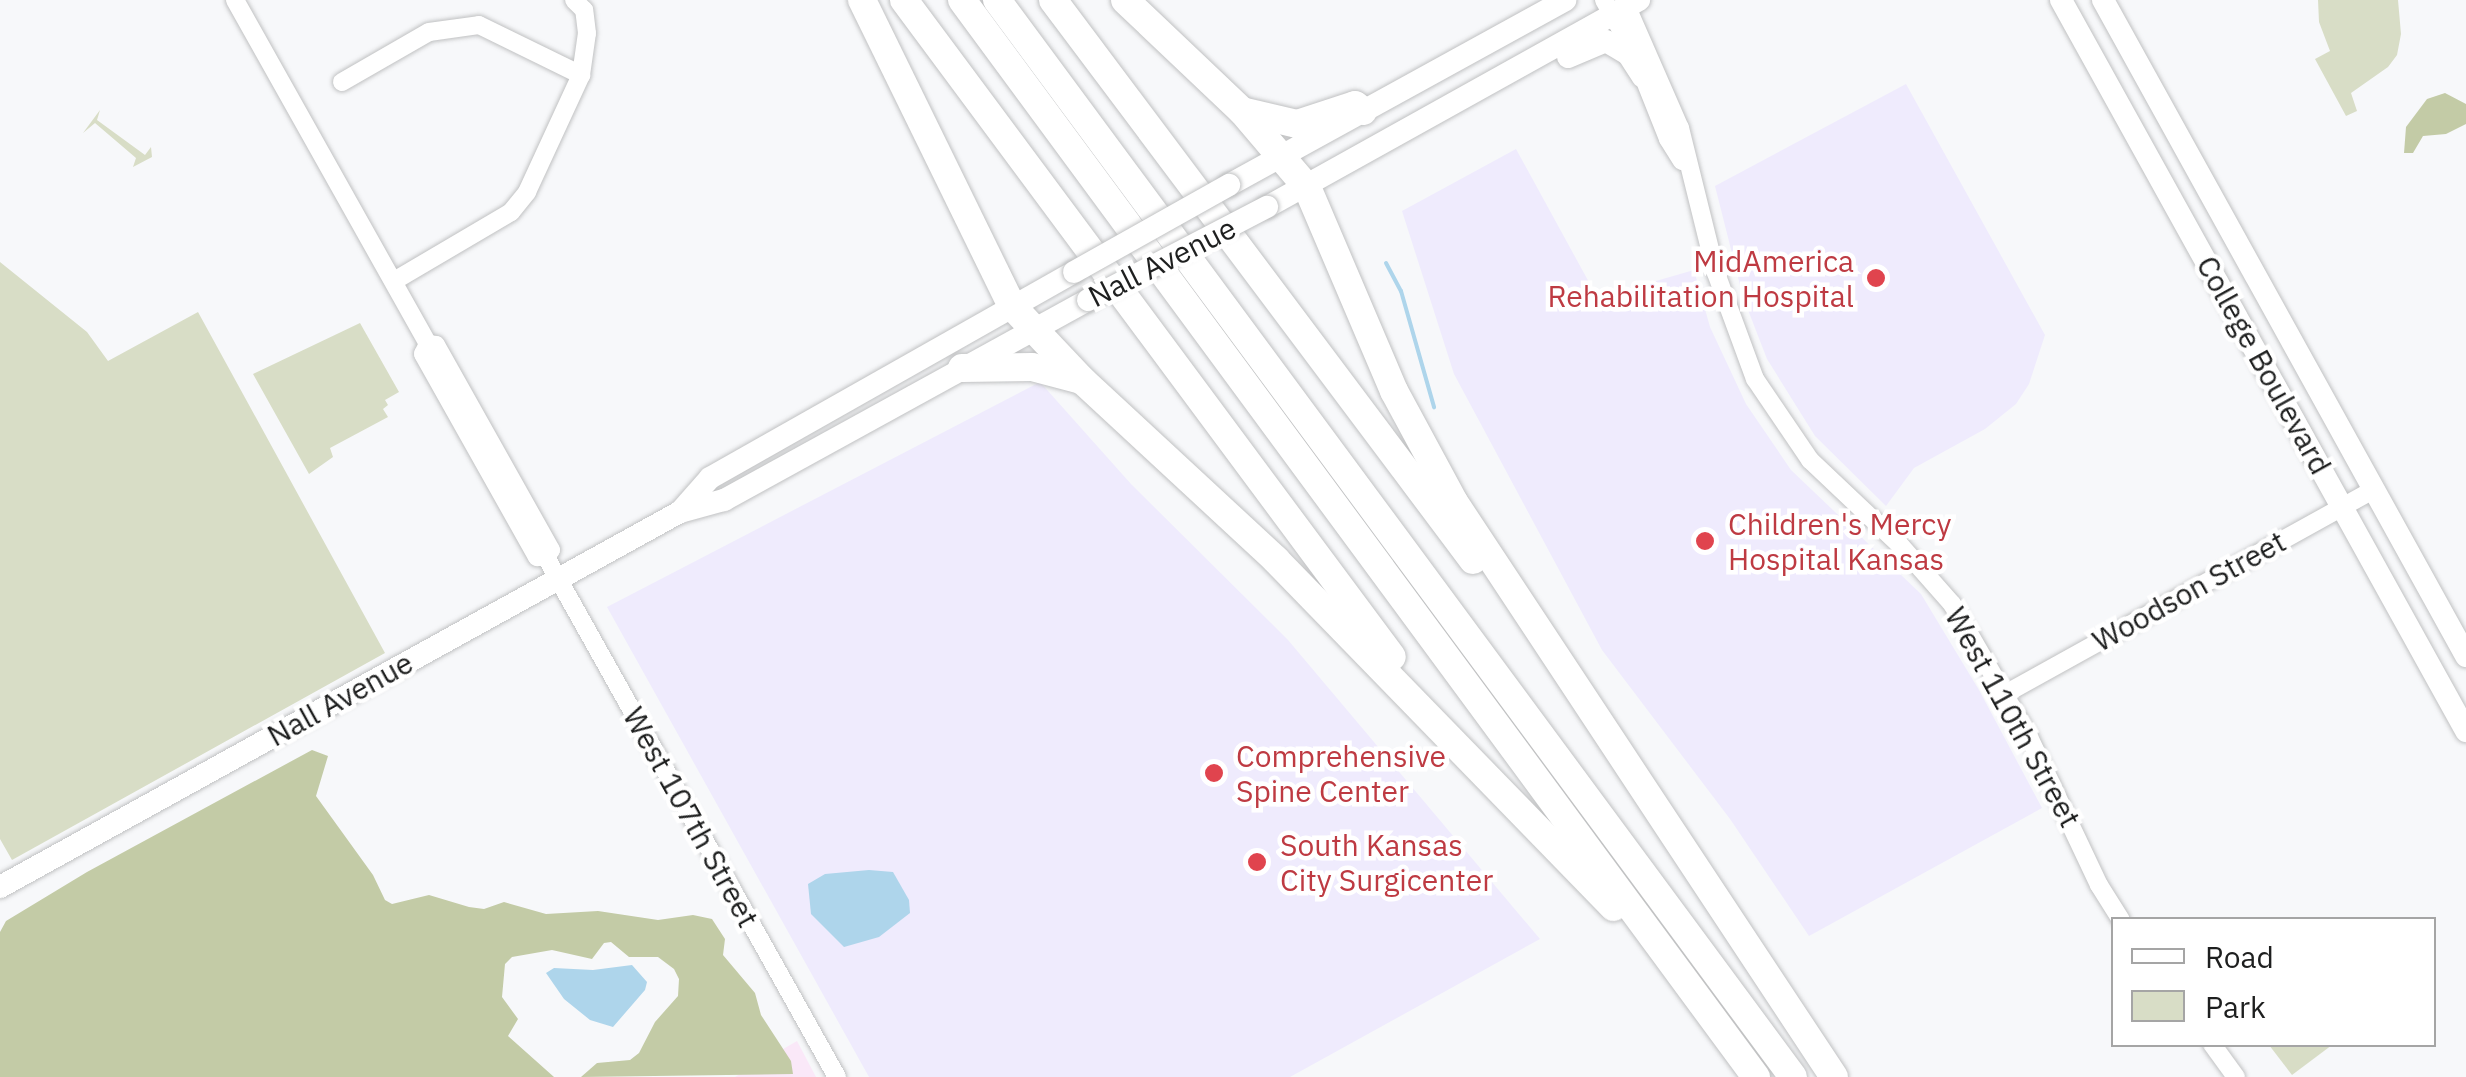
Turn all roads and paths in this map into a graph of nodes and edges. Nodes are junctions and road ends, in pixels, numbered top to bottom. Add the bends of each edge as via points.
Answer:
1 (235, 0) edge
2 (574, 0) edge
3 (862, 0) edge
4 (904, 0) edge
5 (962, 0) edge
6 (998, 0) edge
7 (1053, 0) edge
8 (1125, 0) edge
9 (1566, 0) edge
10 (2062, 0) edge
11 (2103, 0) edge
12 (1621, 4) edge
13 (580, 76) junction
14 (1643, 77) junction
15 (342, 82) dead end
16 (1242, 111) junction
17 (1363, 111) junction
18 (1415, 126) junction
19 (1280, 158) junction
20 (1687, 170) junction
21 (1308, 187) junction
22 (394, 281) junction
23 (1012, 306) junction
24 (1033, 328) junction
25 (962, 368) junction
26 (1083, 381) junction
27 (2373, 490) junction
28 (2341, 506) junction
29 (680, 512) junction
30 (558, 579) junction
31 (2466, 656) edge
32 (1570, 682) junction
33 (2005, 694) junction
34 (2466, 730) edge
35 (1476, 764) junction
36 (0, 887) edge
37 (2118, 917) edge
38 (1693, 992) junction
39 (2214, 1047) edge
40 (837, 1077) edge
41 (1756, 1077) edge
42 (1793, 1077) edge
43 (1834, 1077) edge
44 (2236, 1077) edge

1 - 22 street, West 107th Street
2 - 13 street via 584,10
3 - 23 highway
4 - 35 highway
5 - 38 highway
6 - 42 highway
7 - 32 highway via 1437,515
8 - 16 highway
9 - 17 main road, Nall Avenue
10 - 28 main road, College Boulevard
11 - 27 main road, College Boulevard
12 - 14 street, West 110th Street
12 - 18 main road, Nall Avenue
12 - 20 street, West 110th Street via 1674,113
13 - 15 street via 479,25 429,32
13 - 22 street via 511,212
14 - 18 main road via 1622,48 1599,41 1481,105
14 - 20 street, West 110th Street
16 - 17 highway via 1297,124 1355,104
16 - 19 highway
17 - 19 main road, Nall Avenue
18 - 21 main road, Nall Avenue
19 - 21 highway
19 - 23 main road, Nall Avenue, bridge
20 - 33 street, West 110th Street via 1728,315 1769,404 1822,474 1928,574
21 - 24 main road, Nall Avenue, bridge
21 - 32 highway via 1430,461
22 - 30 street, West 107th Street via 428,344 422,354 538,557 546,557
23 - 24 highway
23 - 29 main road, Nall Avenue via 710,478
24 - 25 main road, Nall Avenue
24 - 26 highway
25 - 26 highway via 1032,367
25 - 29 main road, Nall Avenue via 724,500
26 - 35 highway via 1276,560
27 - 28 street, Woodson Street
27 - 31 main road, College Boulevard
28 - 33 street, Woodson Street
28 - 34 main road, College Boulevard
29 - 30 main road, Nall Avenue
30 - 36 main road, Nall Avenue
30 - 40 street, West 107th Street
32 - 43 highway
33 - 37 street, West 110th Street
35 - 38 highway
38 - 41 highway
39 - 44 street

